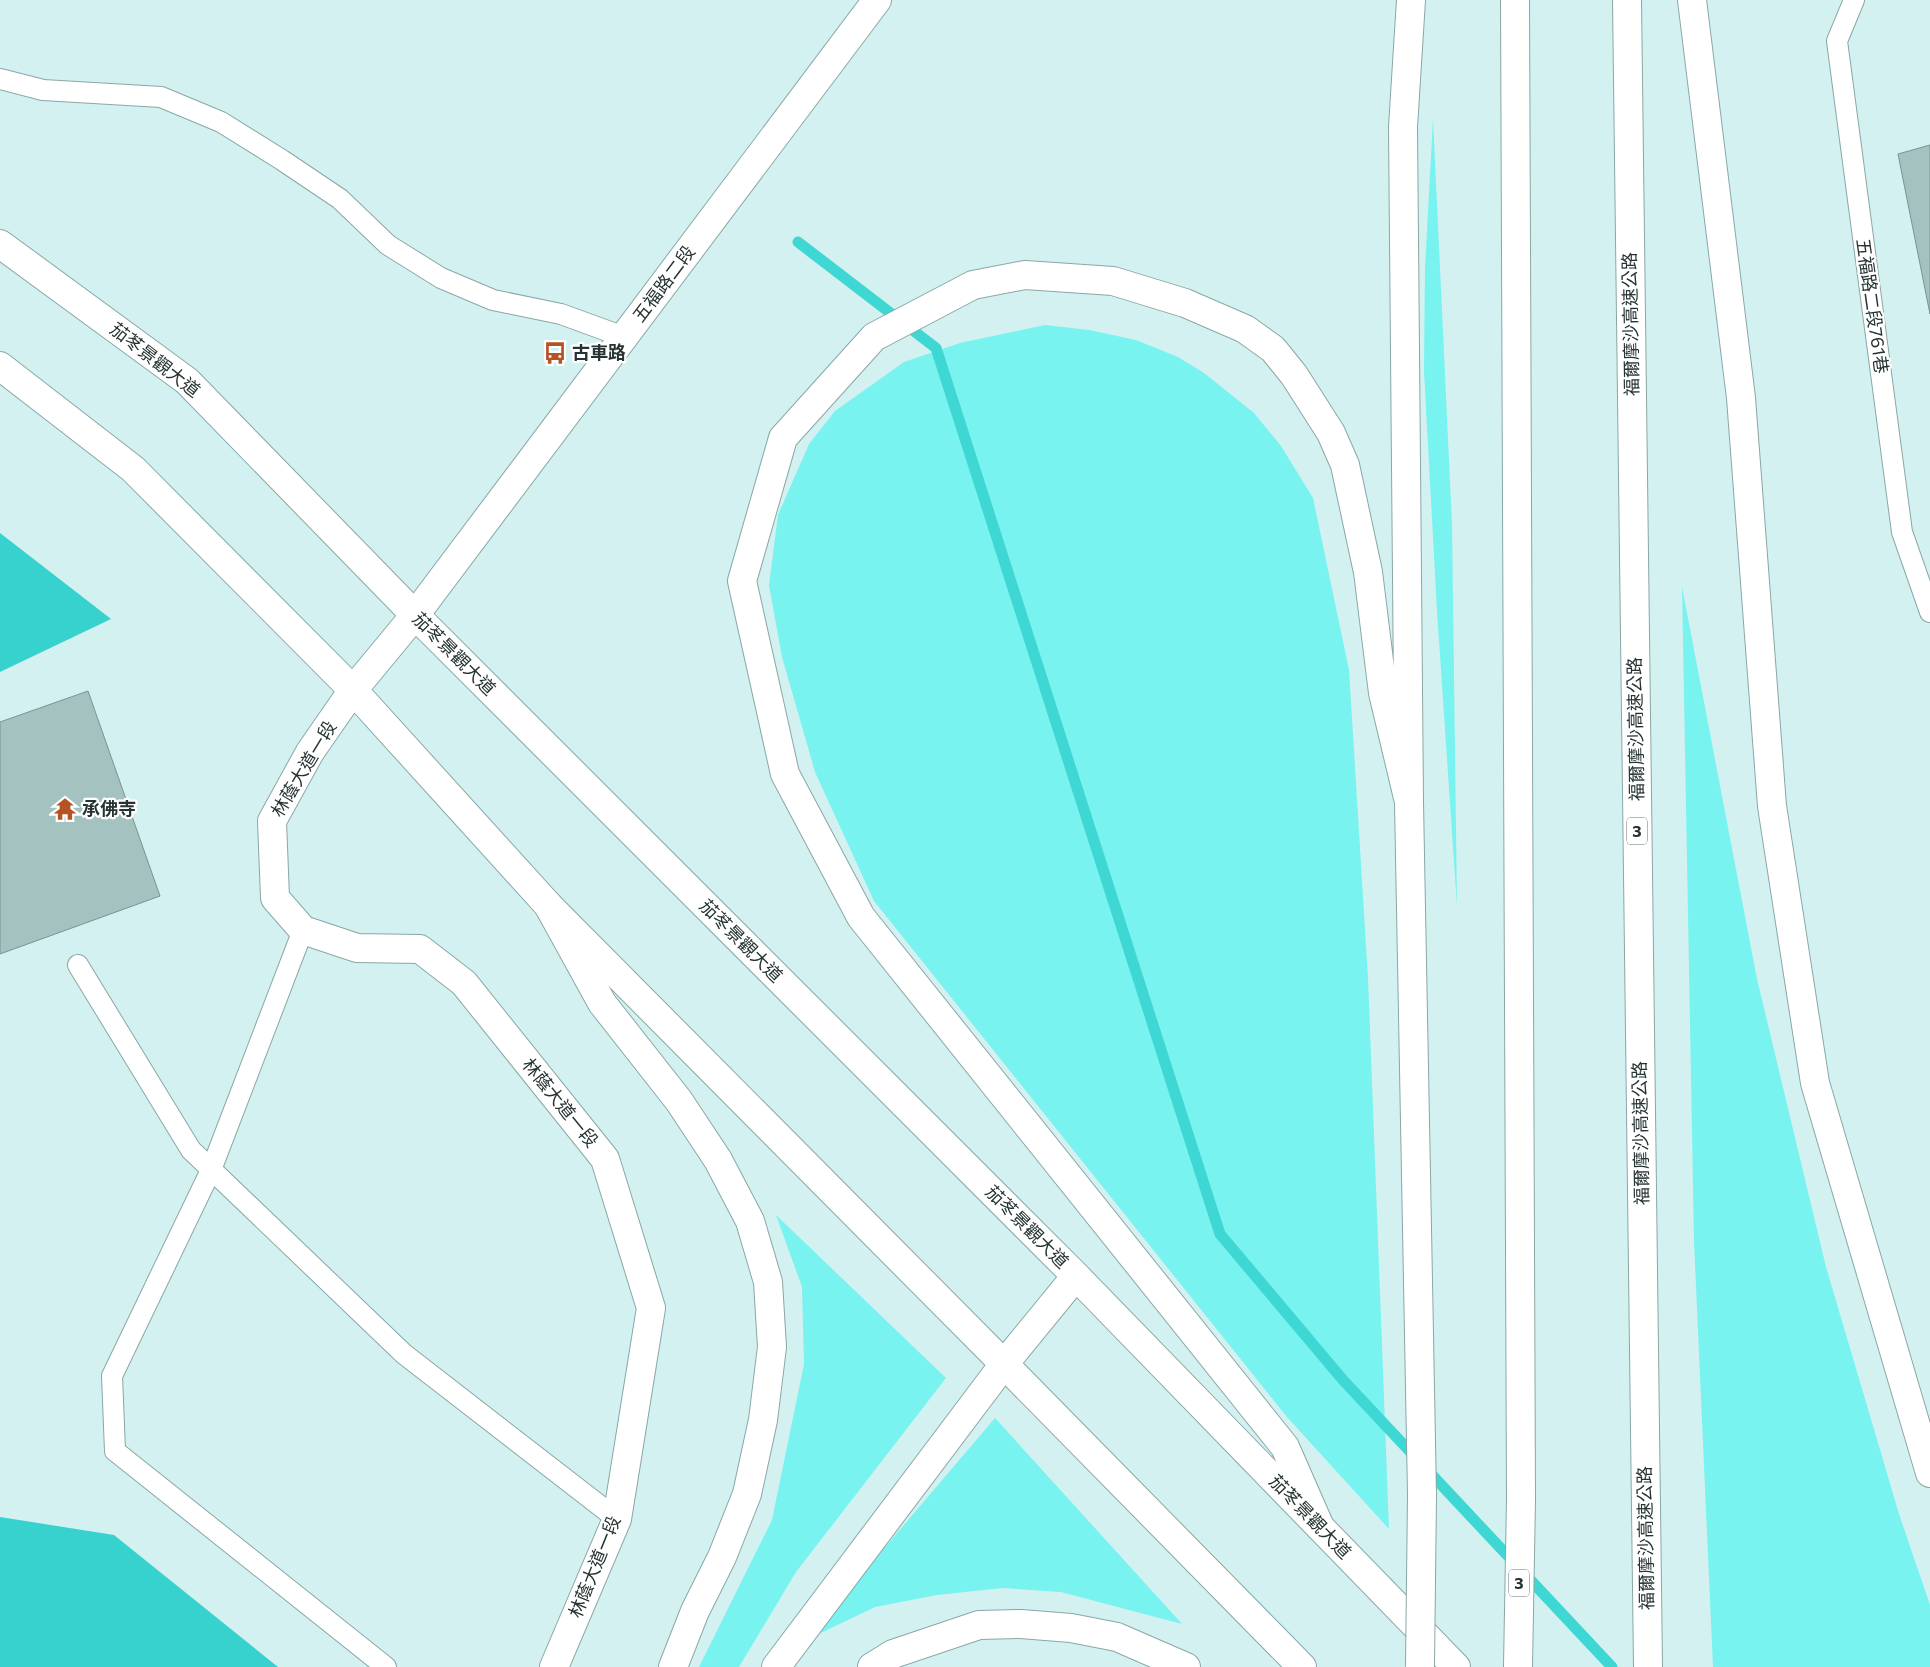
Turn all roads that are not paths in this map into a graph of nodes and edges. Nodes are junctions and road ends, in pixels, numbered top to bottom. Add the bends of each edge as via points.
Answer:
1 (877, 0) edge
2 (1411, 0) edge
3 (1515, 0) edge
4 (1626, 0) edge
5 (1692, 0) edge
6 (1854, 0) edge
7 (0, 79) edge
8 (0, 244) edge
9 (624, 337) junction
10 (0, 366) edge
11 (1930, 612) edge
12 (415, 615) junction
13 (353, 690) junction
14 (1409, 802) junction
15 (548, 905) junction
16 (303, 930) junction
17 (78, 965) dead end
18 (211, 1170) junction
19 (1076, 1276) junction
20 (1004, 1364) junction
21 (1930, 1472) edge
22 (617, 1519) junction
23 (1320, 1527) junction
24 (1648, 1664) edge
25 (386, 1667) edge
26 (554, 1667) edge
27 (673, 1667) edge
28 (776, 1667) edge
29 (872, 1667) edge
30 (1186, 1667) edge
31 (1302, 1667) edge
32 (1420, 1667) edge
33 (1456, 1667) edge
34 (1518, 1667) edge

1 - 9 main road, 五福路二段
2 - 14 main road via 1403,127
3 - 34 main road, 3 via 1521,1499
4 - 24 main road, 福爾摩沙高速公路 / 3
5 - 21 main road via 1742,398 1772,806 1815,1083
6 - 11 lane, 五福路二段761巷 via 1837,41 1902,532
7 - 9 lane via 43,90 161,97 221,122 282,160 340,199 388,245 441,278 494,300 561,314
8 - 12 main road, 茄苳景觀大道 via 187,381
9 - 12 main road, 五福路二段
10 - 13 main road via 133,469
12 - 13 main road, 五福路二段
12 - 19 main road, 茄苳景觀大道
13 - 15 main road
13 - 16 main road, 林蔭大道一段 via 310,752 272,821 275,898
14 - 23 main road via 1382,692 1368,572 1345,465 1313,401 1272,349 1245,329 1153,292 1113,281 1025,275 973,285 874,337 783,438 742,580 785,774 861,917 1285,1447
14 - 32 main road, bridge via 1420,1428
15 - 20 main road
15 - 27 main road via 602,1003 679,1101 718,1160 750,1221 768,1282 772,1347 763,1420 747,1494
16 - 18 lane
16 - 22 main road, 林蔭大道一段 via 357,948 420,949 464,983 605,1159 651,1308
17 - 18 lane via 191,1150
18 - 22 lane via 404,1354
18 - 25 lane via 112,1376 115,1451
19 - 20 main road
19 - 23 main road, 茄苳景觀大道
20 - 28 main road
20 - 31 main road
22 - 26 main road, 林蔭大道一段
23 - 33 main road, 茄苳景觀大道
29 - 30 main road via 894,1654 979,1624 1071,1628 1117,1637

